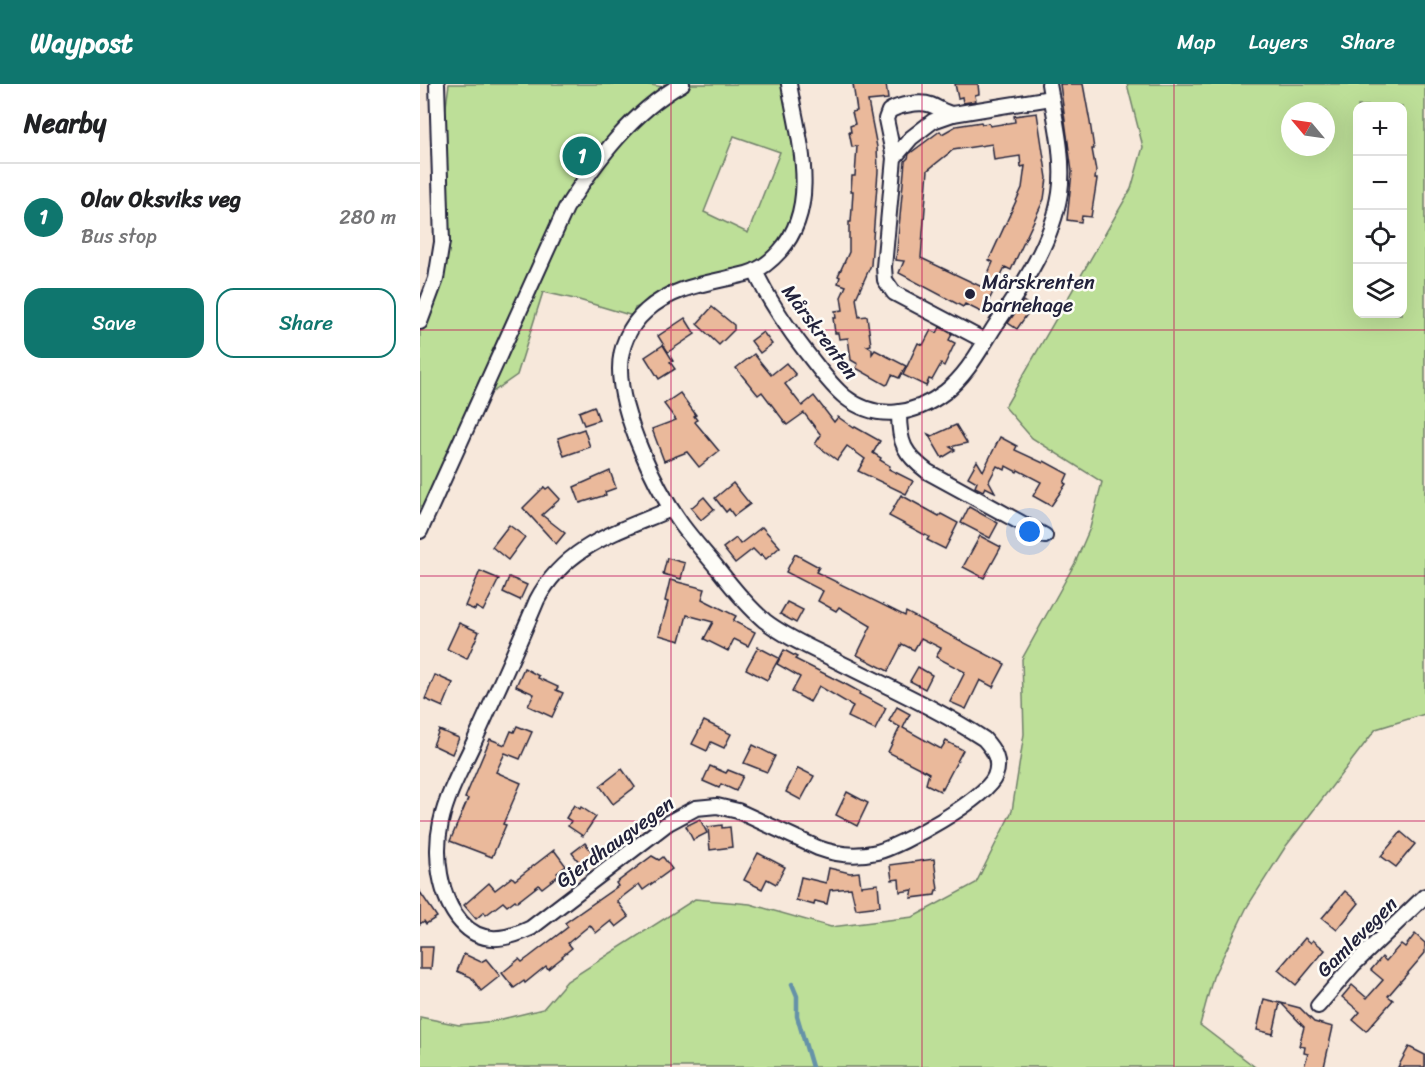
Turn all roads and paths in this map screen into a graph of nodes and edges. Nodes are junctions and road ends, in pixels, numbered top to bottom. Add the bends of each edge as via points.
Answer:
1 (437, 84) edge
2 (789, 84) edge
3 (675, 86) edge
4 (1050, 91) edge
5 (953, 114) junction
6 (894, 158) junction
7 (755, 271) junction
8 (420, 322) edge
9 (985, 341) junction
10 (899, 413) junction
11 (671, 509) junction
12 (420, 531) edge
13 (1045, 536) dead end
14 (1425, 896) edge
15 (1318, 1006) dead end

1 - 8 street via 442,242 436,279
2 - 7 street, Gjerdhaugvegen via 800,151 801,212 784,246
3 - 12 street via 613,143 566,208
4 - 5 street, Mårskrenten
4 - 9 street, Mårskrenten via 1061,177 1055,214 1023,284
5 - 6 street, Mårskrenten via 933,121
5 - 6 street, Mårskrenten via 926,104 889,111 886,119
6 - 9 street, Mårskrenten via 885,280 894,293
7 - 10 street, Mårskrenten via 781,320 844,396 870,410
7 - 11 street, Gjerdhaugvegen via 674,293 644,312 626,338 620,368 624,397 643,452
9 - 10 street, Mårskrenten via 947,391 916,409
10 - 13 street via 902,446 912,460
11 - 11 street, Gjerdhaugvegen via 763,619 795,640 984,739 997,758 995,775 979,794 912,837 885,850 860,855 831,853 738,811 717,806 696,808 652,834 531,928 508,938 483,938 467,929 448,903 438,852 441,823 462,766 537,600 553,575 586,547
14 - 15 street, Gamlevegen via 1354,964

